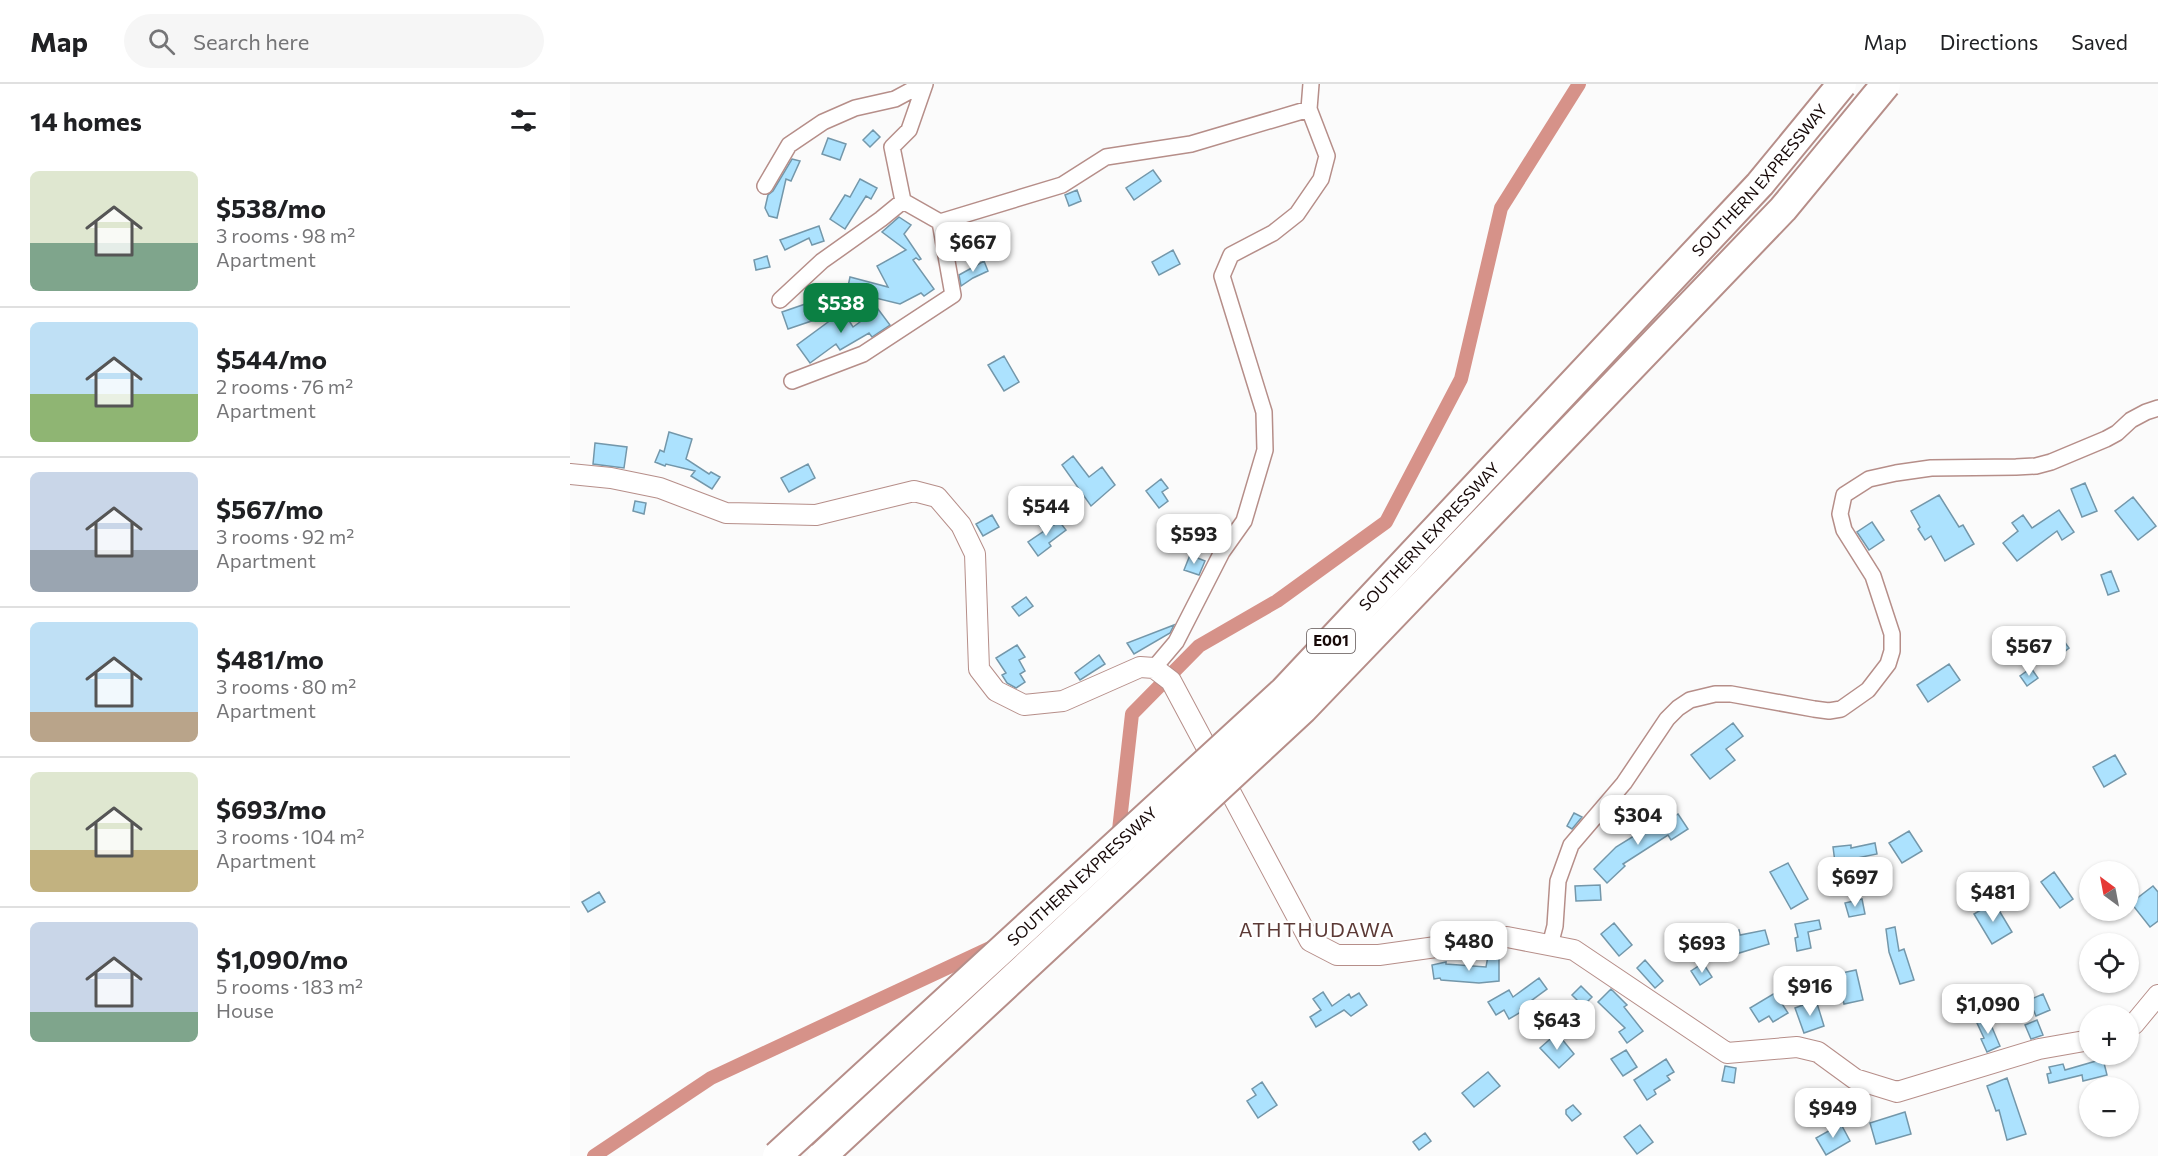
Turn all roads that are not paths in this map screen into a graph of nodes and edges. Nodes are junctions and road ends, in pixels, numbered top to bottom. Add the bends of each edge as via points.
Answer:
1 (924, 84) edge
2 (1311, 84) edge
3 (1842, 84) edge
4 (1886, 84) edge
5 (1309, 109) junction
6 (765, 186) dead end
7 (903, 201) junction
8 (940, 222) junction
9 (780, 300) dead end
10 (792, 381) dead end
11 (2158, 408) edge
12 (570, 474) edge
13 (1161, 673) junction
14 (1550, 945) junction
15 (2158, 995) edge
16 (2139, 1018) edge
17 (2079, 1042) edge
18 (777, 1156) edge
19 (822, 1156) edge

1 - 6 street via 895,99 855,108 823,122 789,145
1 - 7 street via 909,130 892,147
2 - 5 street
3 - 18 highway, SOUTHERN EXPRESSWAY / E001, bridge via 1760,184 1284,691
4 - 19 highway, SOUTHERN EXPRESSWAY / E001, bridge via 1783,209 1303,709
5 - 8 street via 1191,144 1106,157 1062,185
5 - 13 street via 1327,156 1321,179 1297,214 1231,255 1222,276 1264,412 1265,450 1244,521 1222,552
7 - 8 street
7 - 9 street via 822,261
8 - 10 street via 953,295 863,354
11 - 14 street via 2132,420 2106,439 2051,462 1896,473 1869,479 1845,495 1840,514 1844,530 1873,576 1892,634 1888,664 1868,690 1841,709 1814,709 1731,694 1690,700 1678,708 1624,783 1571,845 1558,880
12 - 13 street via 660,488 726,513 816,515 914,491 937,497 961,525 975,554 979,669 996,691 1024,705 1063,701 1140,667
13 - 14 street via 1310,941 1337,955 1379,955 1507,937
14 - 17 street via 1574,950 1727,1053 1797,1047 1818,1052 1855,1079 1897,1092 2039,1048
15 - 16 street

